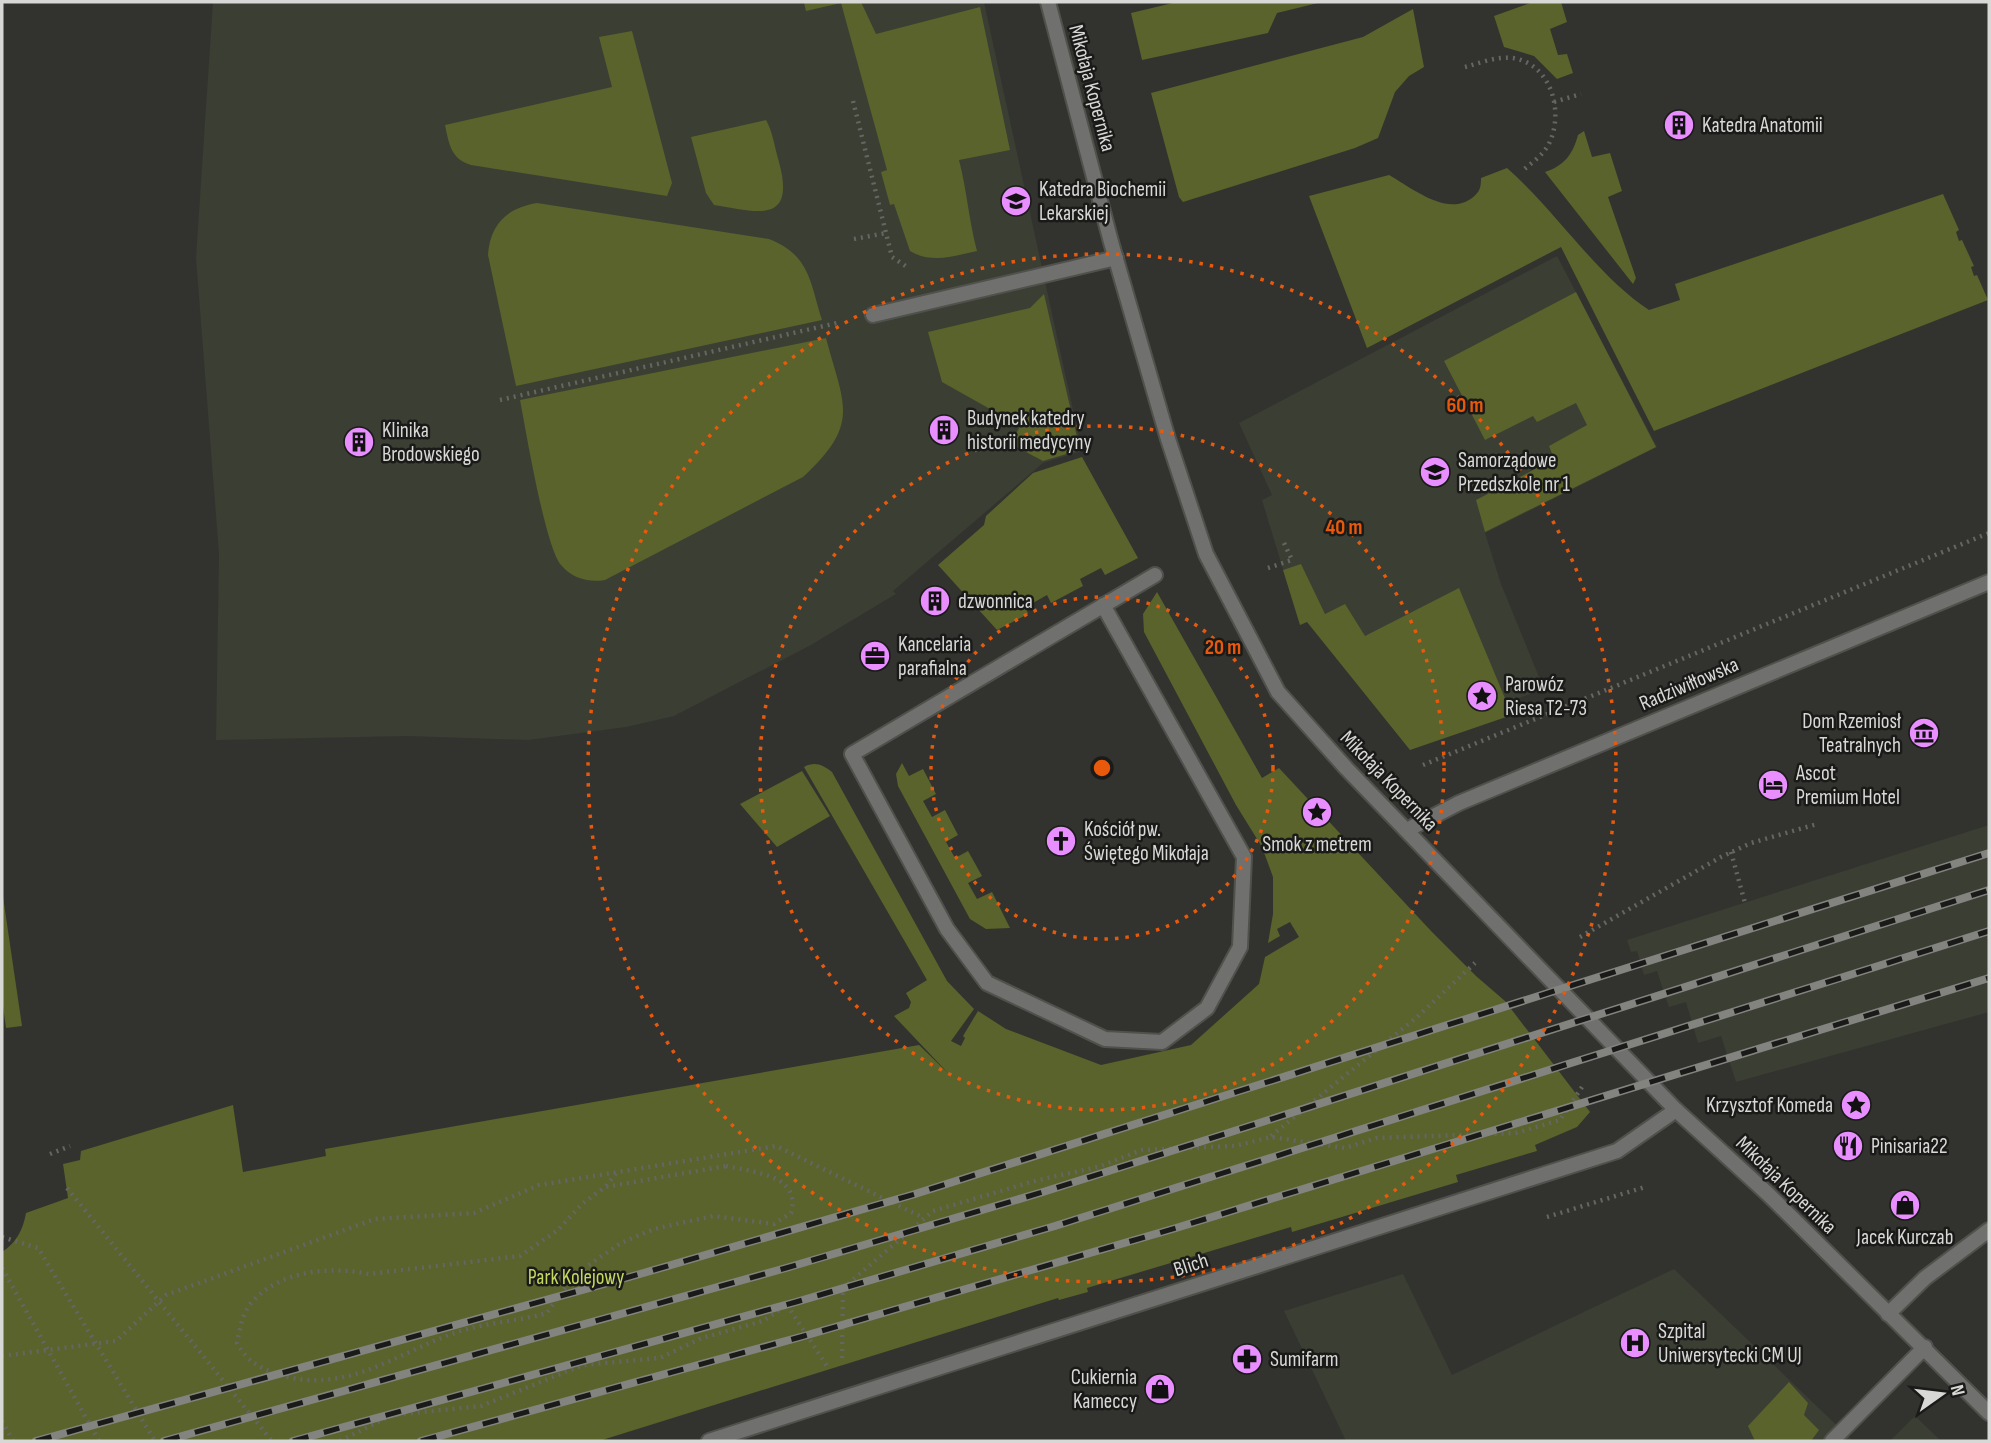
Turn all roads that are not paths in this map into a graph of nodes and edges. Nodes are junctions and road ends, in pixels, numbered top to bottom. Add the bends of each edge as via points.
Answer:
1 (1048, 2) edge
2 (1116, 258) junction
3 (873, 315) road end
4 (1155, 575) dead end
5 (1989, 582) edge
6 (1103, 605) junction
7 (1407, 830) junction
8 (1676, 1110) junction
9 (1989, 1230) edge
10 (1888, 1314) junction
11 (1925, 1347) junction
12 (1989, 1413) edge
13 (709, 1441) edge
14 (1832, 1441) edge

1 - 2 street, Mikołaja Kopernika
2 - 3 street
2 - 7 street, Mikołaja Kopernika via 1206,554 1278,692
4 - 6 street
5 - 7 street, Radziwiłłowska via 1459,803
6 - 6 street via 852,754 947,929 987,983 1105,1039 1163,1042 1207,1008 1240,947 1244,857
7 - 8 street, Mikołaja Kopernika
8 - 10 street, Mikołaja Kopernika
8 - 13 street, Blich via 1617,1151
9 - 10 street via 1925,1278
10 - 11 street, Mikołaja Kopernika
11 - 12 street, Mikołaja Kopernika
11 - 14 street

